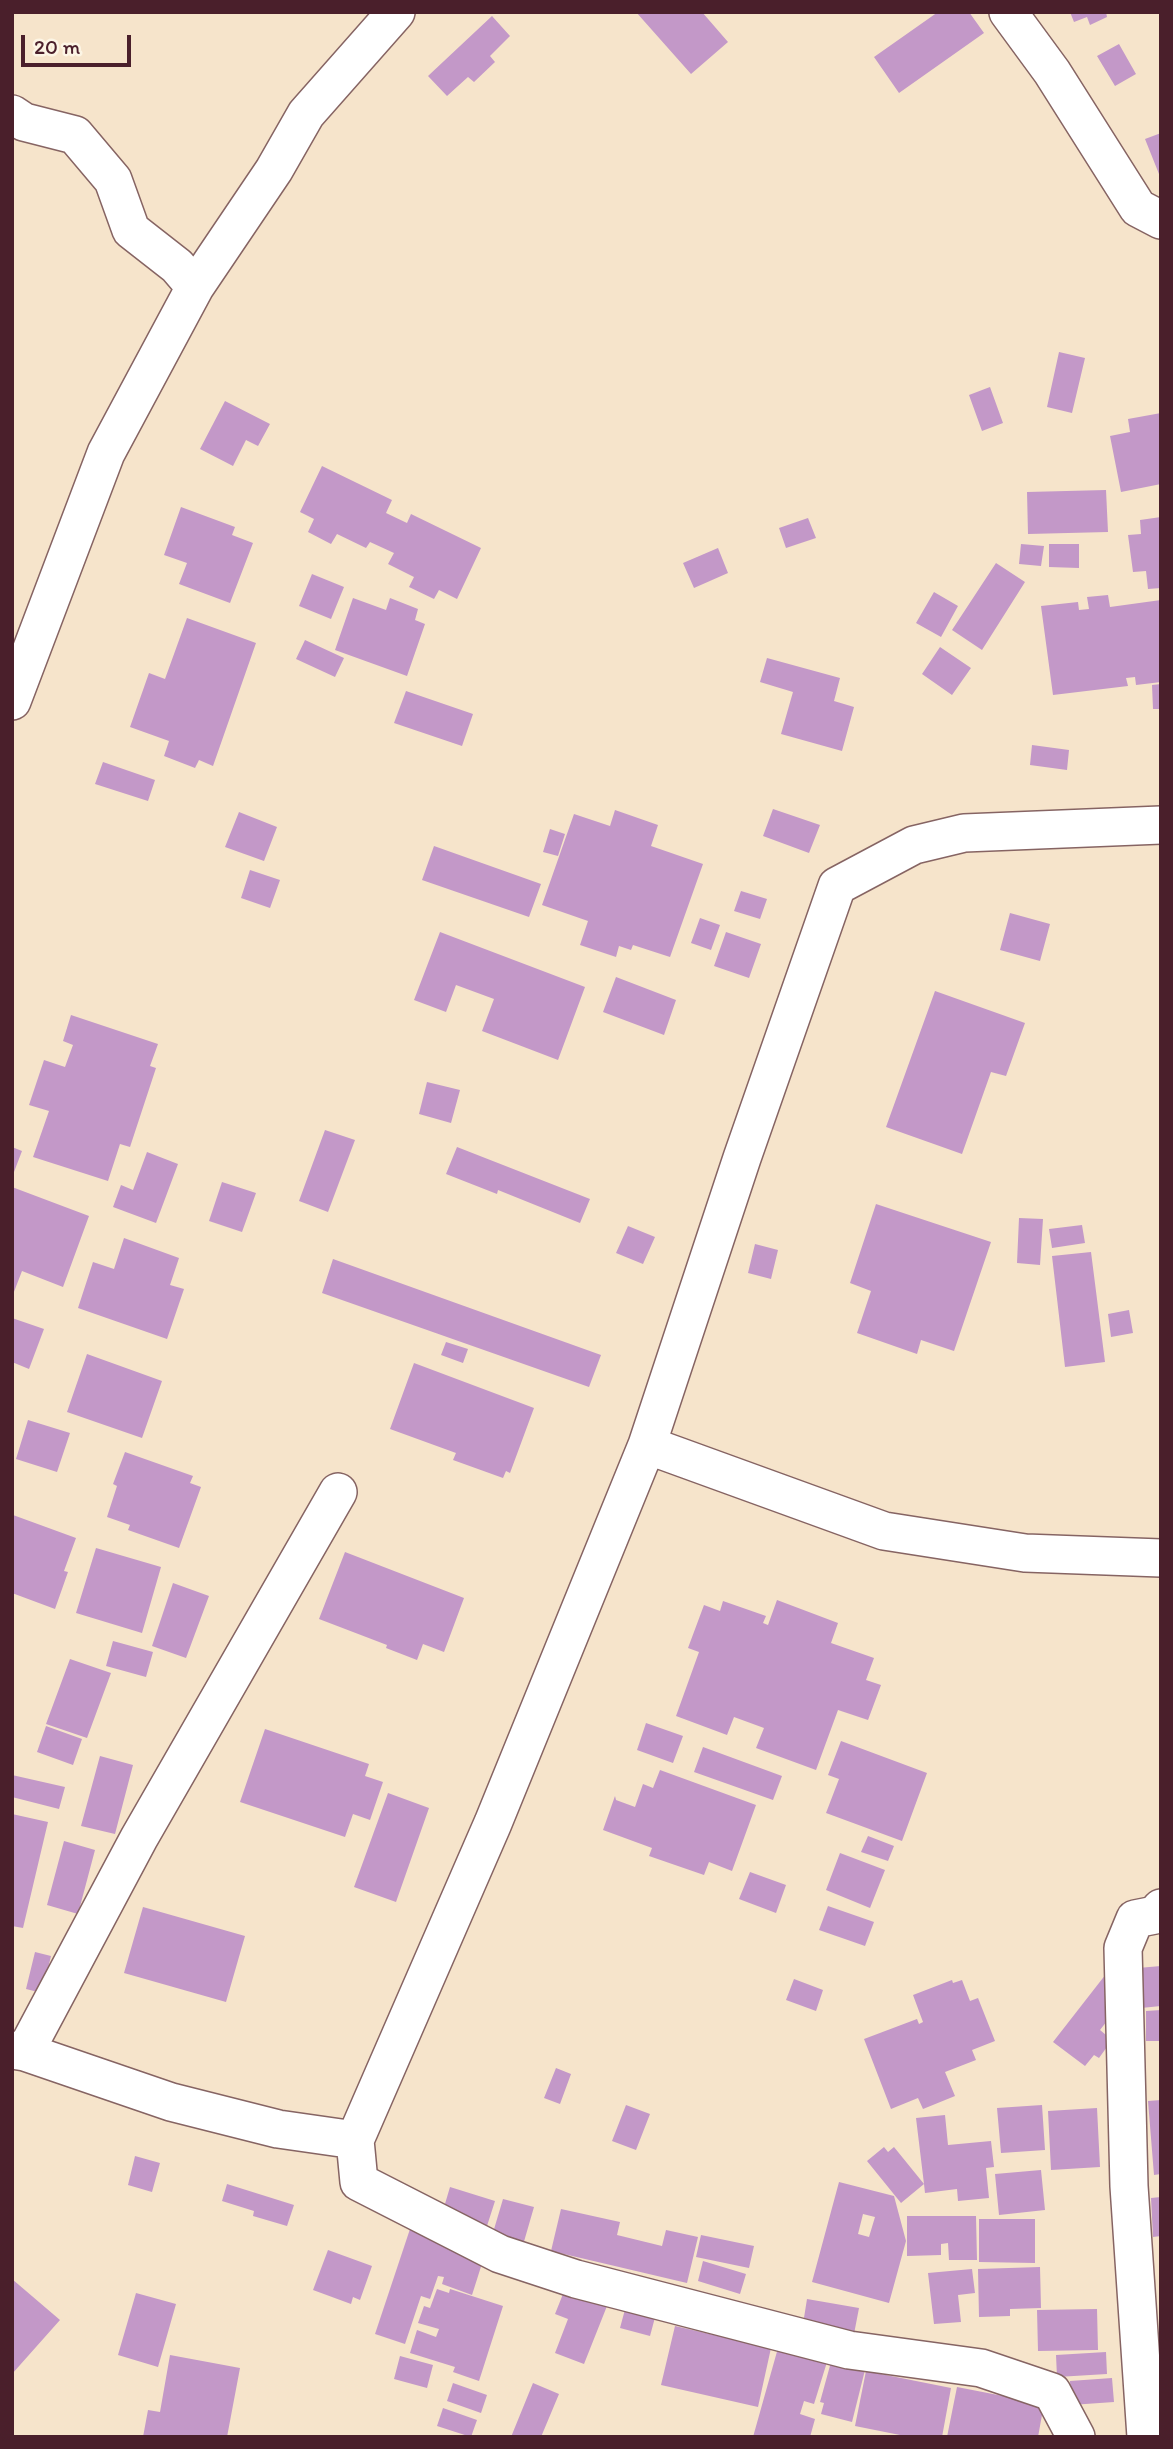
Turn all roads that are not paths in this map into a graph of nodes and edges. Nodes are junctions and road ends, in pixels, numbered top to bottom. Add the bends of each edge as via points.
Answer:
1 (396, 12) edge
2 (1008, 12) edge
3 (12, 114) edge
4 (1161, 220) edge
5 (195, 287) junction
6 (12, 701) edge
7 (1161, 825) edge
8 (648, 1445) junction
9 (338, 1492) dead end
10 (1161, 1558) edge
11 (1159, 1913) edge
12 (19, 2051) edge
13 (355, 2140) junction
14 (1076, 2437) edge
15 (1146, 2437) edge

1 - 5 street via 306,114
2 - 4 street via 1052,72 1138,208
3 - 5 street via 24,122 75,135 113,180 131,230 177,265
5 - 6 street via 106,453
7 - 8 street via 964,832 914,845 837,886
8 - 10 street via 884,1531 1025,1553
8 - 13 street via 493,1824
9 - 12 street
11 - 15 street via 1135,1919 1123,1948 1129,2186
12 - 13 street via 171,2102 278,2129
13 - 14 street via 359,2182 500,2254 576,2279 849,2350 981,2368 1052,2392

